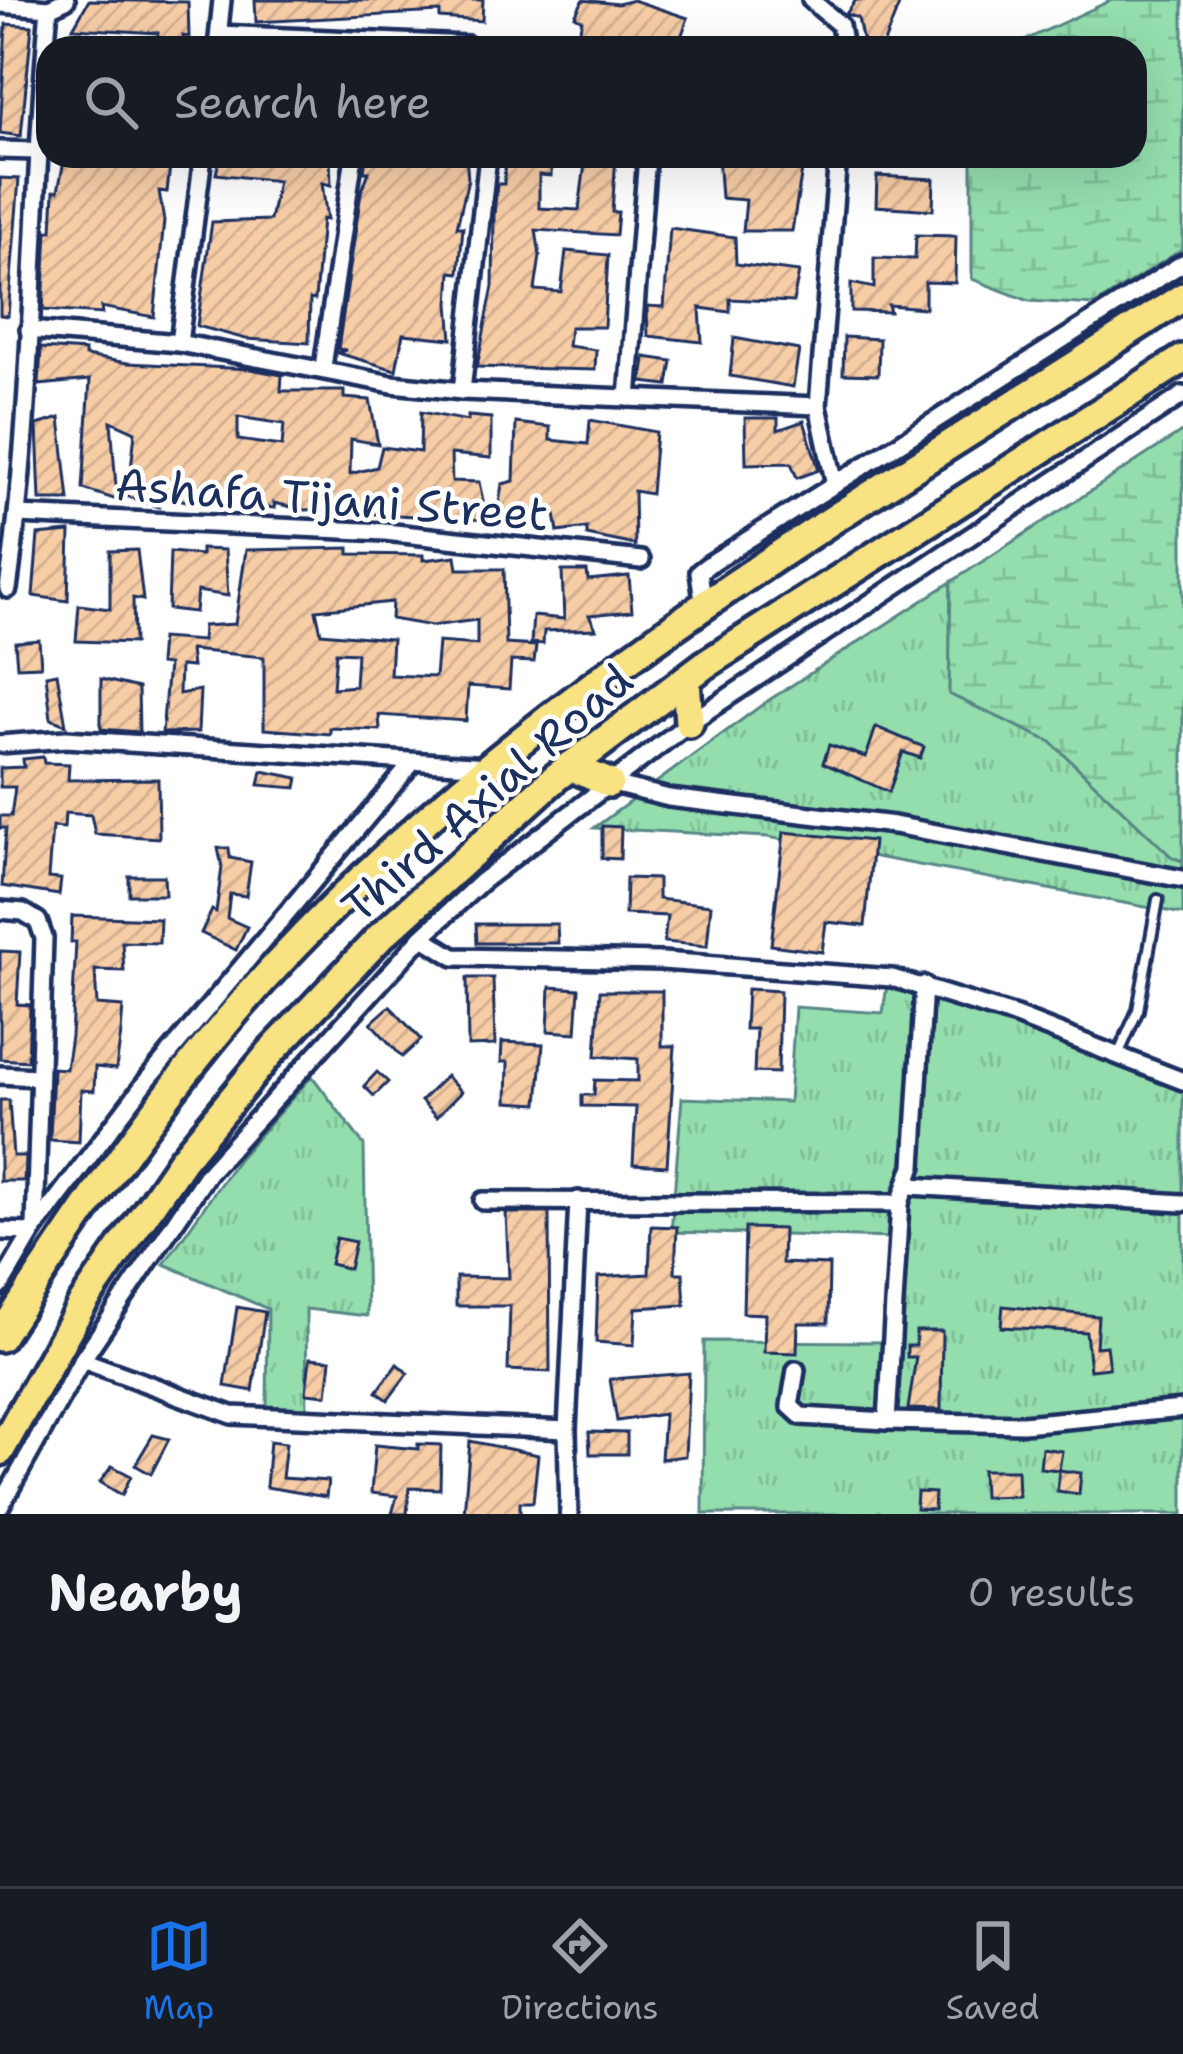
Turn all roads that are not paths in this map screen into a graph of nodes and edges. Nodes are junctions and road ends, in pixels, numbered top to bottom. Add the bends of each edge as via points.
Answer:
1 (222, 0) edge
2 (811, 0) edge
3 (0, 4) edge
4 (58, 4) edge
5 (53, 36) edge
6 (218, 36) edge
7 (842, 36) edge
8 (0, 150) edge
9 (36, 152) joint
10 (201, 168) edge
11 (352, 168) edge
12 (487, 168) edge
13 (646, 168) edge
14 (838, 168) edge
15 (1183, 262) edge
16 (1183, 298) edge
17 (29, 330) junction
18 (179, 343) junction
19 (1183, 359) edge
20 (323, 368) junction
21 (462, 391) junction
22 (1183, 395) edge
23 (628, 398) junction
24 (818, 406) junction
25 (835, 484) junction
26 (18, 515) junction
27 (641, 560) dead end
28 (8, 589) dead end
29 (704, 607) junction
30 (686, 679) junction
31 (688, 723) junction
32 (0, 744) edge
33 (413, 762) junction
34 (490, 766) junction
35 (569, 766) junction
36 (609, 784) junction
37 (1183, 879) edge
38 (1158, 900) dead end
39 (0, 910) edge
40 (422, 938) junction
41 (924, 985) junction
42 (1120, 1053) junction
43 (0, 1075) edge
44 (38, 1077) junction
45 (1183, 1081) edge
46 (910, 1186) junction
47 (578, 1199) junction
48 (483, 1202) dead end
49 (900, 1203) junction
50 (1183, 1203) edge
51 (34, 1230) junction
52 (0, 1231) edge
53 (0, 1287) edge
54 (0, 1337) edge
55 (82, 1360) junction
56 (796, 1370) dead end
57 (1183, 1409) edge
58 (887, 1421) junction
59 (567, 1430) junction
60 (0, 1451) edge
61 (0, 1507) edge
62 (569, 1514) edge

1 - 6 street
2 - 7 street
3 - 4 street
4 - 5 street
8 - 9 street
9 - 17 street
10 - 18 street
11 - 20 street
12 - 21 street
13 - 23 street
14 - 24 street
15 - 25 street
16 - 29 highway, Third Axial Road
17 - 18 street
17 - 26 street
18 - 20 street
19 - 30 highway, Third Axial Road
20 - 21 street
21 - 23 street
22 - 31 street
23 - 24 street
24 - 25 street
25 - 29 street via 699,572
26 - 27 street, Ashafa Tijani Street via 385,532
26 - 28 street
29 - 34 highway, Third Axial Road
30 - 31 highway
30 - 35 highway, Third Axial Road
31 - 36 street
32 - 33 street via 66,739
33 - 34 street
33 - 51 street via 149,1078
34 - 54 highway, Third Axial Road via 337,906 224,1024 107,1174
35 - 36 highway
35 - 60 highway, Third Axial Road via 381,936 226,1107 81,1306
36 - 37 street via 894,825
36 - 40 street via 509,858
38 - 42 lane via 1138,1010
39 - 44 street via 38,921 44,938
40 - 41 street via 454,957 662,961
40 - 55 street via 208,1173
41 - 42 street
41 - 46 street
42 - 45 street
43 - 44 street
44 - 51 street
46 - 49 street
46 - 50 street
47 - 48 street
47 - 49 street
47 - 59 street
49 - 58 street
51 - 52 street
51 - 53 street
55 - 59 street via 232,1415
55 - 61 street
56 - 58 street via 790,1406 801,1416
57 - 58 street via 1023,1424
59 - 62 street

